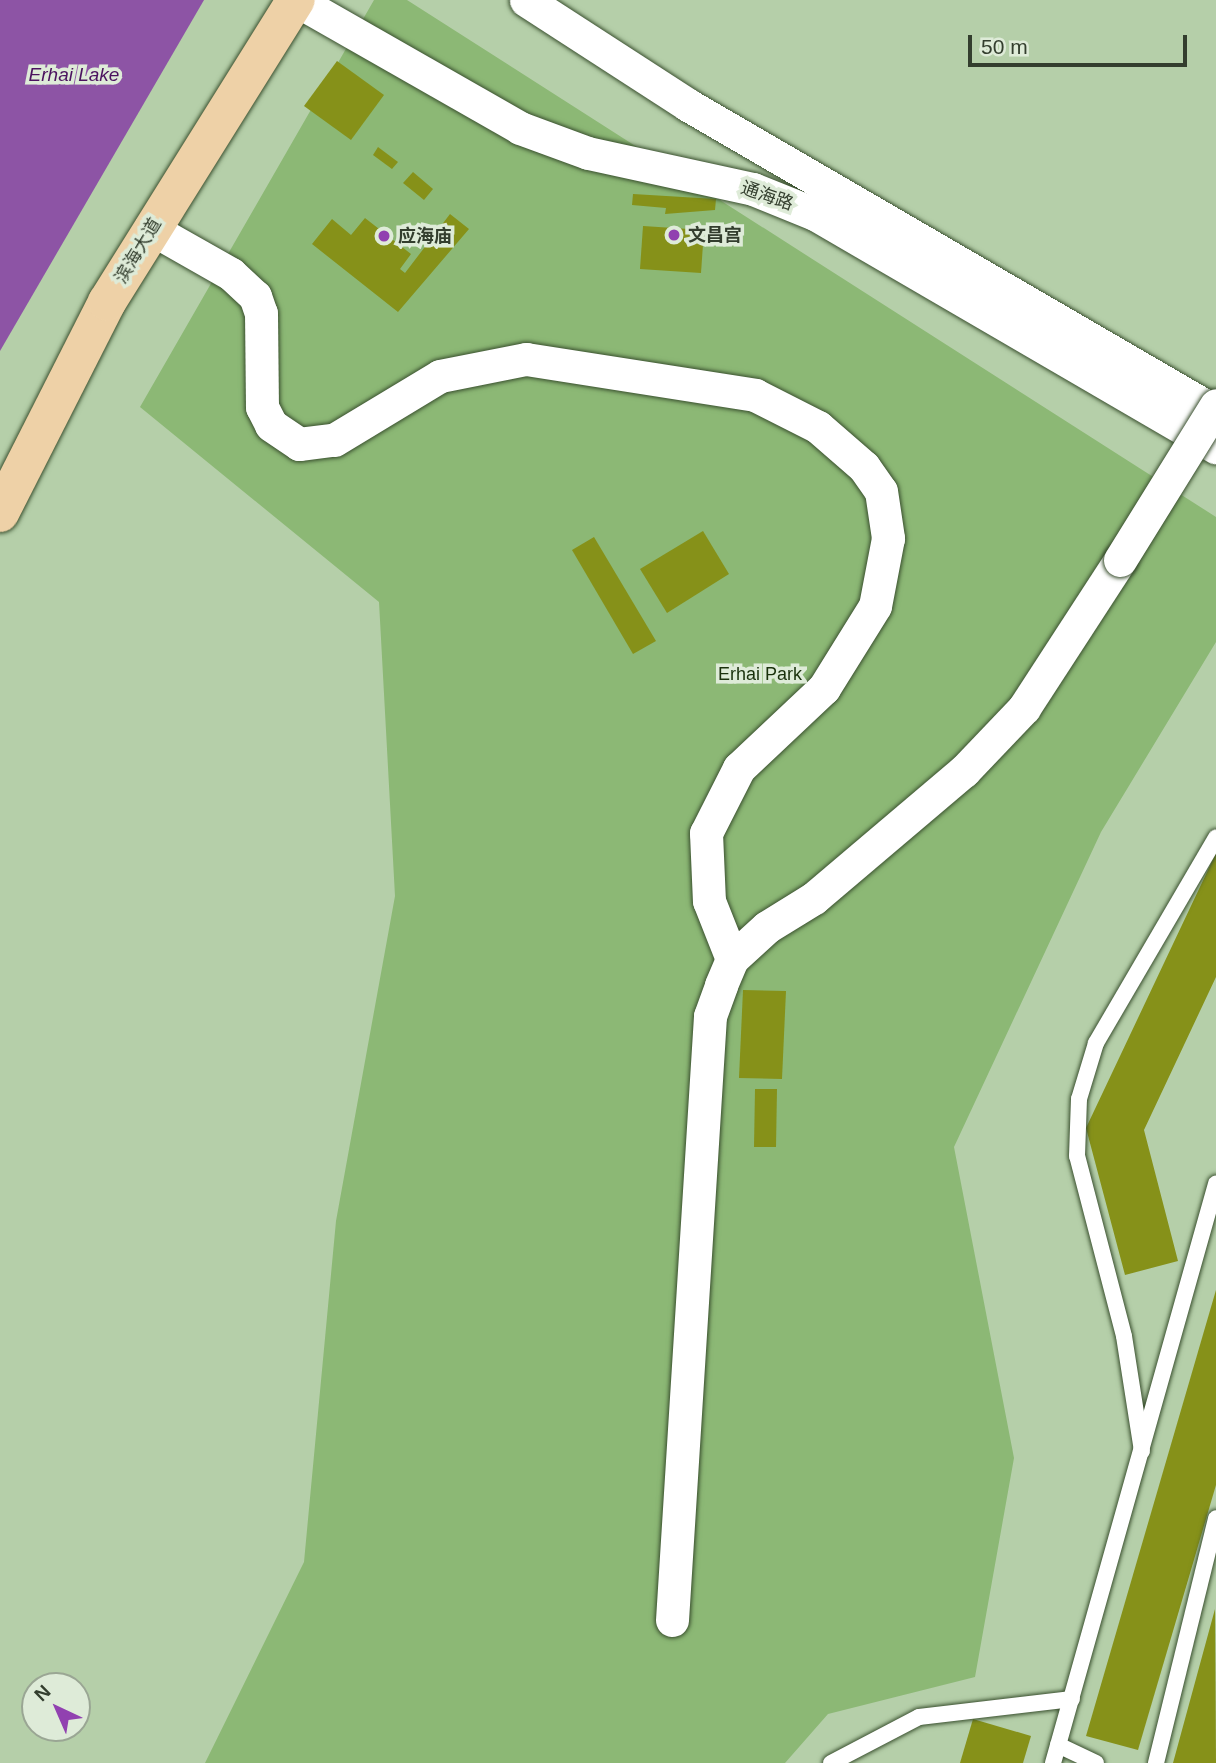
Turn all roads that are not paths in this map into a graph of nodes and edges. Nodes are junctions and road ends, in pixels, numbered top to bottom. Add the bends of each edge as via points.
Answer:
1 (296, 0) edge
2 (526, 0) edge
3 (150, 228) junction
4 (1216, 405) edge
5 (1216, 412) edge
6 (1216, 447) edge
7 (0, 513) edge
8 (1216, 838) edge
9 (732, 959) junction
10 (1216, 1184) edge
11 (1210, 1240) edge
12 (1142, 1451) junction
13 (1216, 1518) edge
14 (672, 1620) dead end
15 (1072, 1699) junction
16 (1058, 1745) junction
17 (831, 1763) edge
18 (1053, 1763) edge
19 (1096, 1763) edge
20 (1156, 1763) edge

1 - 3 main road, 滨海大道
1 - 6 street, 通海路 via 520,128 599,156 752,189 815,214
2 - 5 street, 通海路 via 700,112
3 - 7 main road, 滨海大道
3 - 9 street via 231,274 255,296 261,313 262,407 271,425 299,444 334,440 440,376 527,359 755,395 818,427 864,467 881,491 888,538 875,606 824,688 740,768 706,833 709,901
4 - 9 street, bridge via 1024,708 964,771
8 - 12 lane via 1096,1043 1079,1099 1077,1156 1124,1336
9 - 14 street via 710,1016
10 - 11 lane
11 - 12 lane
12 - 15 lane
13 - 20 lane
15 - 16 lane
15 - 17 lane via 919,1717
16 - 18 lane
16 - 19 lane

